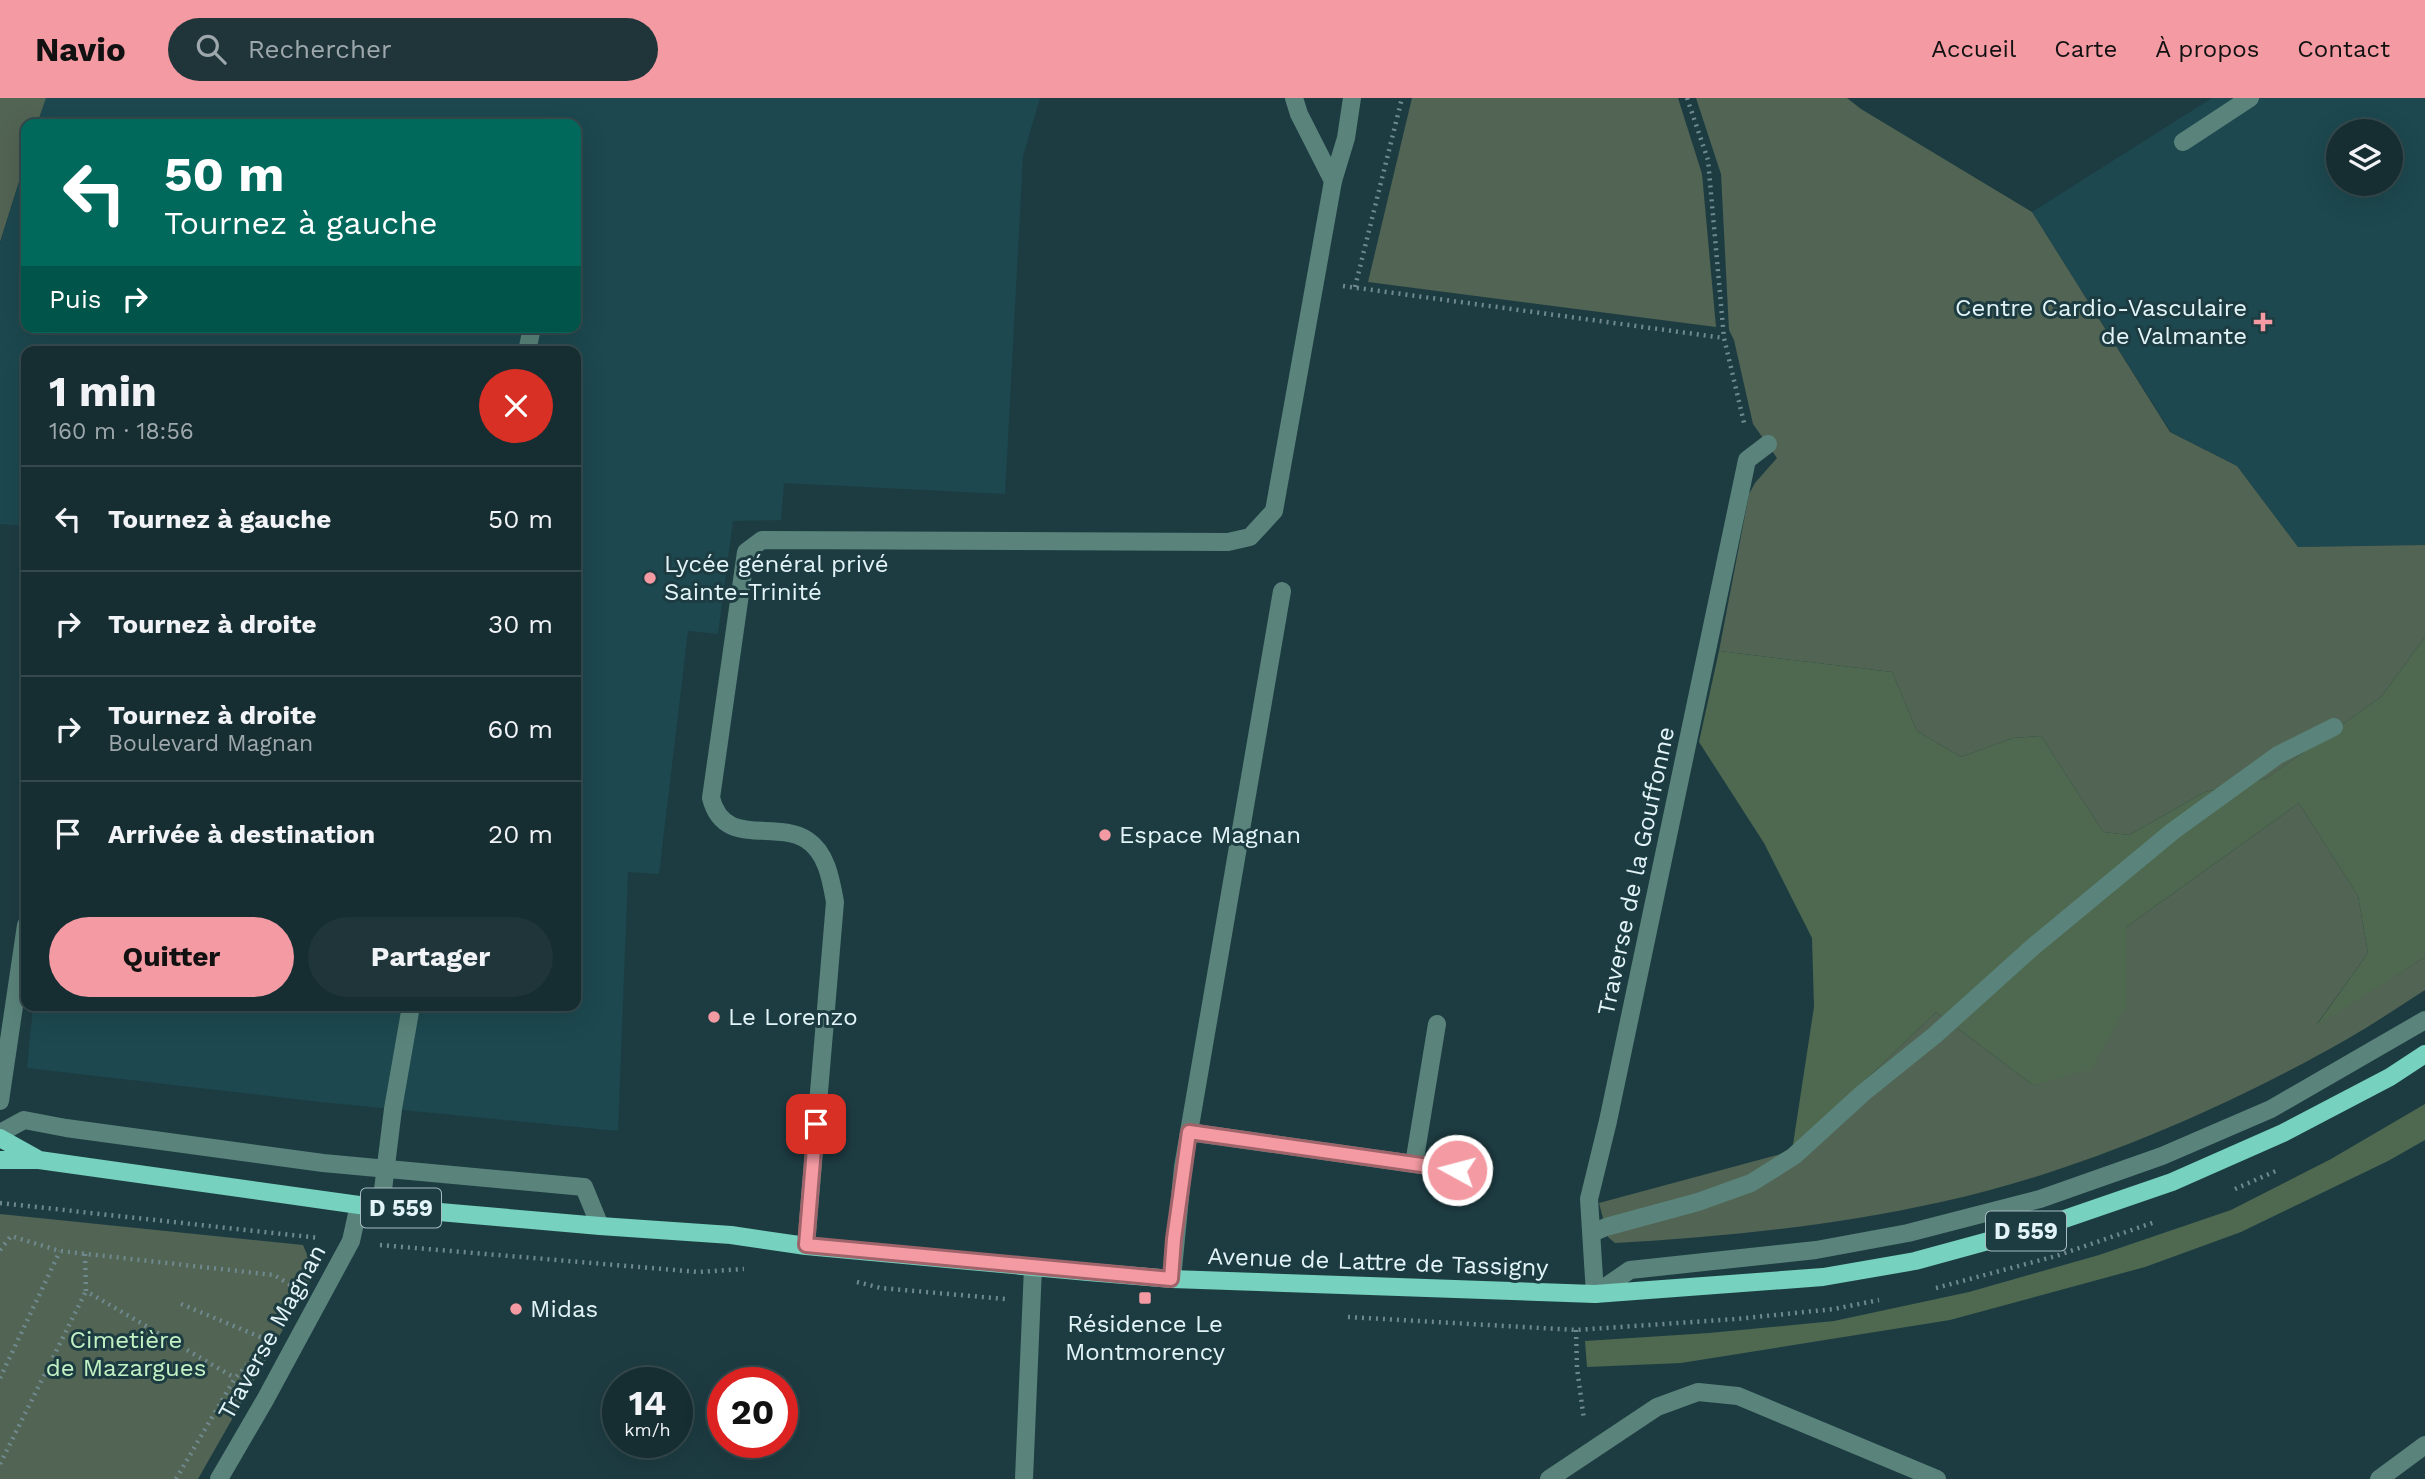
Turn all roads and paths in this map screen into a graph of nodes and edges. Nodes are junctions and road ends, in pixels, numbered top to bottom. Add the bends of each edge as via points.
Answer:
1 (1294, 98) edge
2 (1352, 98) edge
3 (1402, 98) edge
4 (1688, 98) edge
5 (2250, 98) edge
6 (2183, 142) dead end
7 (1333, 181) junction
8 (1342, 286) dead end
9 (1355, 287) junction
10 (1724, 338) junction
11 (1768, 444) dead end
12 (1747, 460) junction
13 (1282, 591) dead end
14 (2333, 727) dead end
15 (21, 959) edge
16 (410, 1011) edge
17 (2425, 1020) edge
18 (1437, 1024) dead end
19 (2425, 1054) edge
20 (0, 1101) edge
21 (1189, 1132) junction
22 (0, 1133) edge
23 (0, 1138) edge
24 (0, 1160) edge
25 (39, 1160) junction
26 (1414, 1164) junction
27 (385, 1169) junction
28 (1457, 1170) dead end
29 (0, 1202) edge
30 (359, 1205) junction
31 (381, 1206) junction
32 (600, 1226) junction
33 (1592, 1233) junction
34 (320, 1238) dead end
35 (376, 1244) dead end
36 (806, 1245) junction
37 (0, 1250) edge
38 (60, 1251) junction
39 (85, 1254) junction
40 (1033, 1267) junction
41 (751, 1269) dead end
42 (845, 1279) dead end
43 (1171, 1279) junction
44 (86, 1291) junction
45 (1595, 1294) junction
46 (290, 1299) dead end
47 (1016, 1300) dead end
48 (181, 1304) dead end
49 (271, 1329) dead end
50 (1576, 1330) dead end
51 (265, 1339) junction
52 (260, 1349) dead end
53 (253, 1359) dead end
54 (0, 1378) edge
55 (235, 1378) junction
56 (1607, 1440) junction
57 (2425, 1445) edge
58 (0, 1464) edge
59 (176, 1479) edge
60 (219, 1479) edge
61 (1024, 1479) edge
62 (1549, 1479) edge
63 (1937, 1479) edge
64 (2379, 1479) edge

1 - 7 street
2 - 7 street
3 - 9 path
4 - 10 path via 1708,160
5 - 6 street
7 - 36 street via 1274,510 1250,537 1228,542 762,540 746,552 711,797 726,822 745,830 792,833 807,840 830,873 835,902
8 - 9 path
9 - 10 path
10 - 12 path via 1750,448
11 - 12 street
12 - 33 street, Traverse de la Gouffonne via 1589,1199
13 - 21 street
14 - 33 street via 2278,755 2173,831 1794,1156 1751,1183
15 - 20 street
16 - 27 street
17 - 45 street via 2271,1109 2162,1156 2040,1199 1908,1233 1816,1250 1630,1270
18 - 26 street
19 - 45 main road, Avenue de Lattre de Tassigny / D 559 via 2283,1133 2172,1182 2047,1225 1916,1261 1823,1277
21 - 26 street
21 - 43 street
22 - 27 street via 24,1120 204,1148
23 - 25 main road, Avenue de Lattre de Tassigny / D 559
24 - 25 main road, Avenue de Lattre de Tassigny / D 559
25 - 30 main road, Avenue de Lattre de Tassigny / D 559
26 - 28 street
27 - 31 street
27 - 32 street via 584,1187
29 - 34 path
30 - 31 main road, Avenue de Lattre de Tassigny / D 559
30 - 60 street, Traverse Magnan via 351,1241
31 - 32 main road, Avenue de Lattre de Tassigny / D 559
32 - 36 main road, Avenue de Lattre de Tassigny / D 559 via 731,1234
33 - 45 street, Traverse de la Gouffonne
35 - 41 path via 698,1272
36 - 40 main road, Avenue de Lattre de Tassigny / D 559
37 - 38 path via 11,1236
38 - 39 path
38 - 54 path
39 - 44 path
39 - 46 path via 274,1275 296,1289
40 - 43 main road, Avenue de Lattre de Tassigny / D 559
40 - 61 street
42 - 47 path via 881,1288
43 - 45 main road, Avenue de Lattre de Tassigny / D 559
44 - 55 path
44 - 58 path
48 - 51 path
49 - 51 path
50 - 56 path via 1586,1428
51 - 52 path
53 - 55 path
55 - 59 path
56 - 62 street
56 - 63 street via 1657,1407 1698,1392 1738,1396
57 - 64 street

